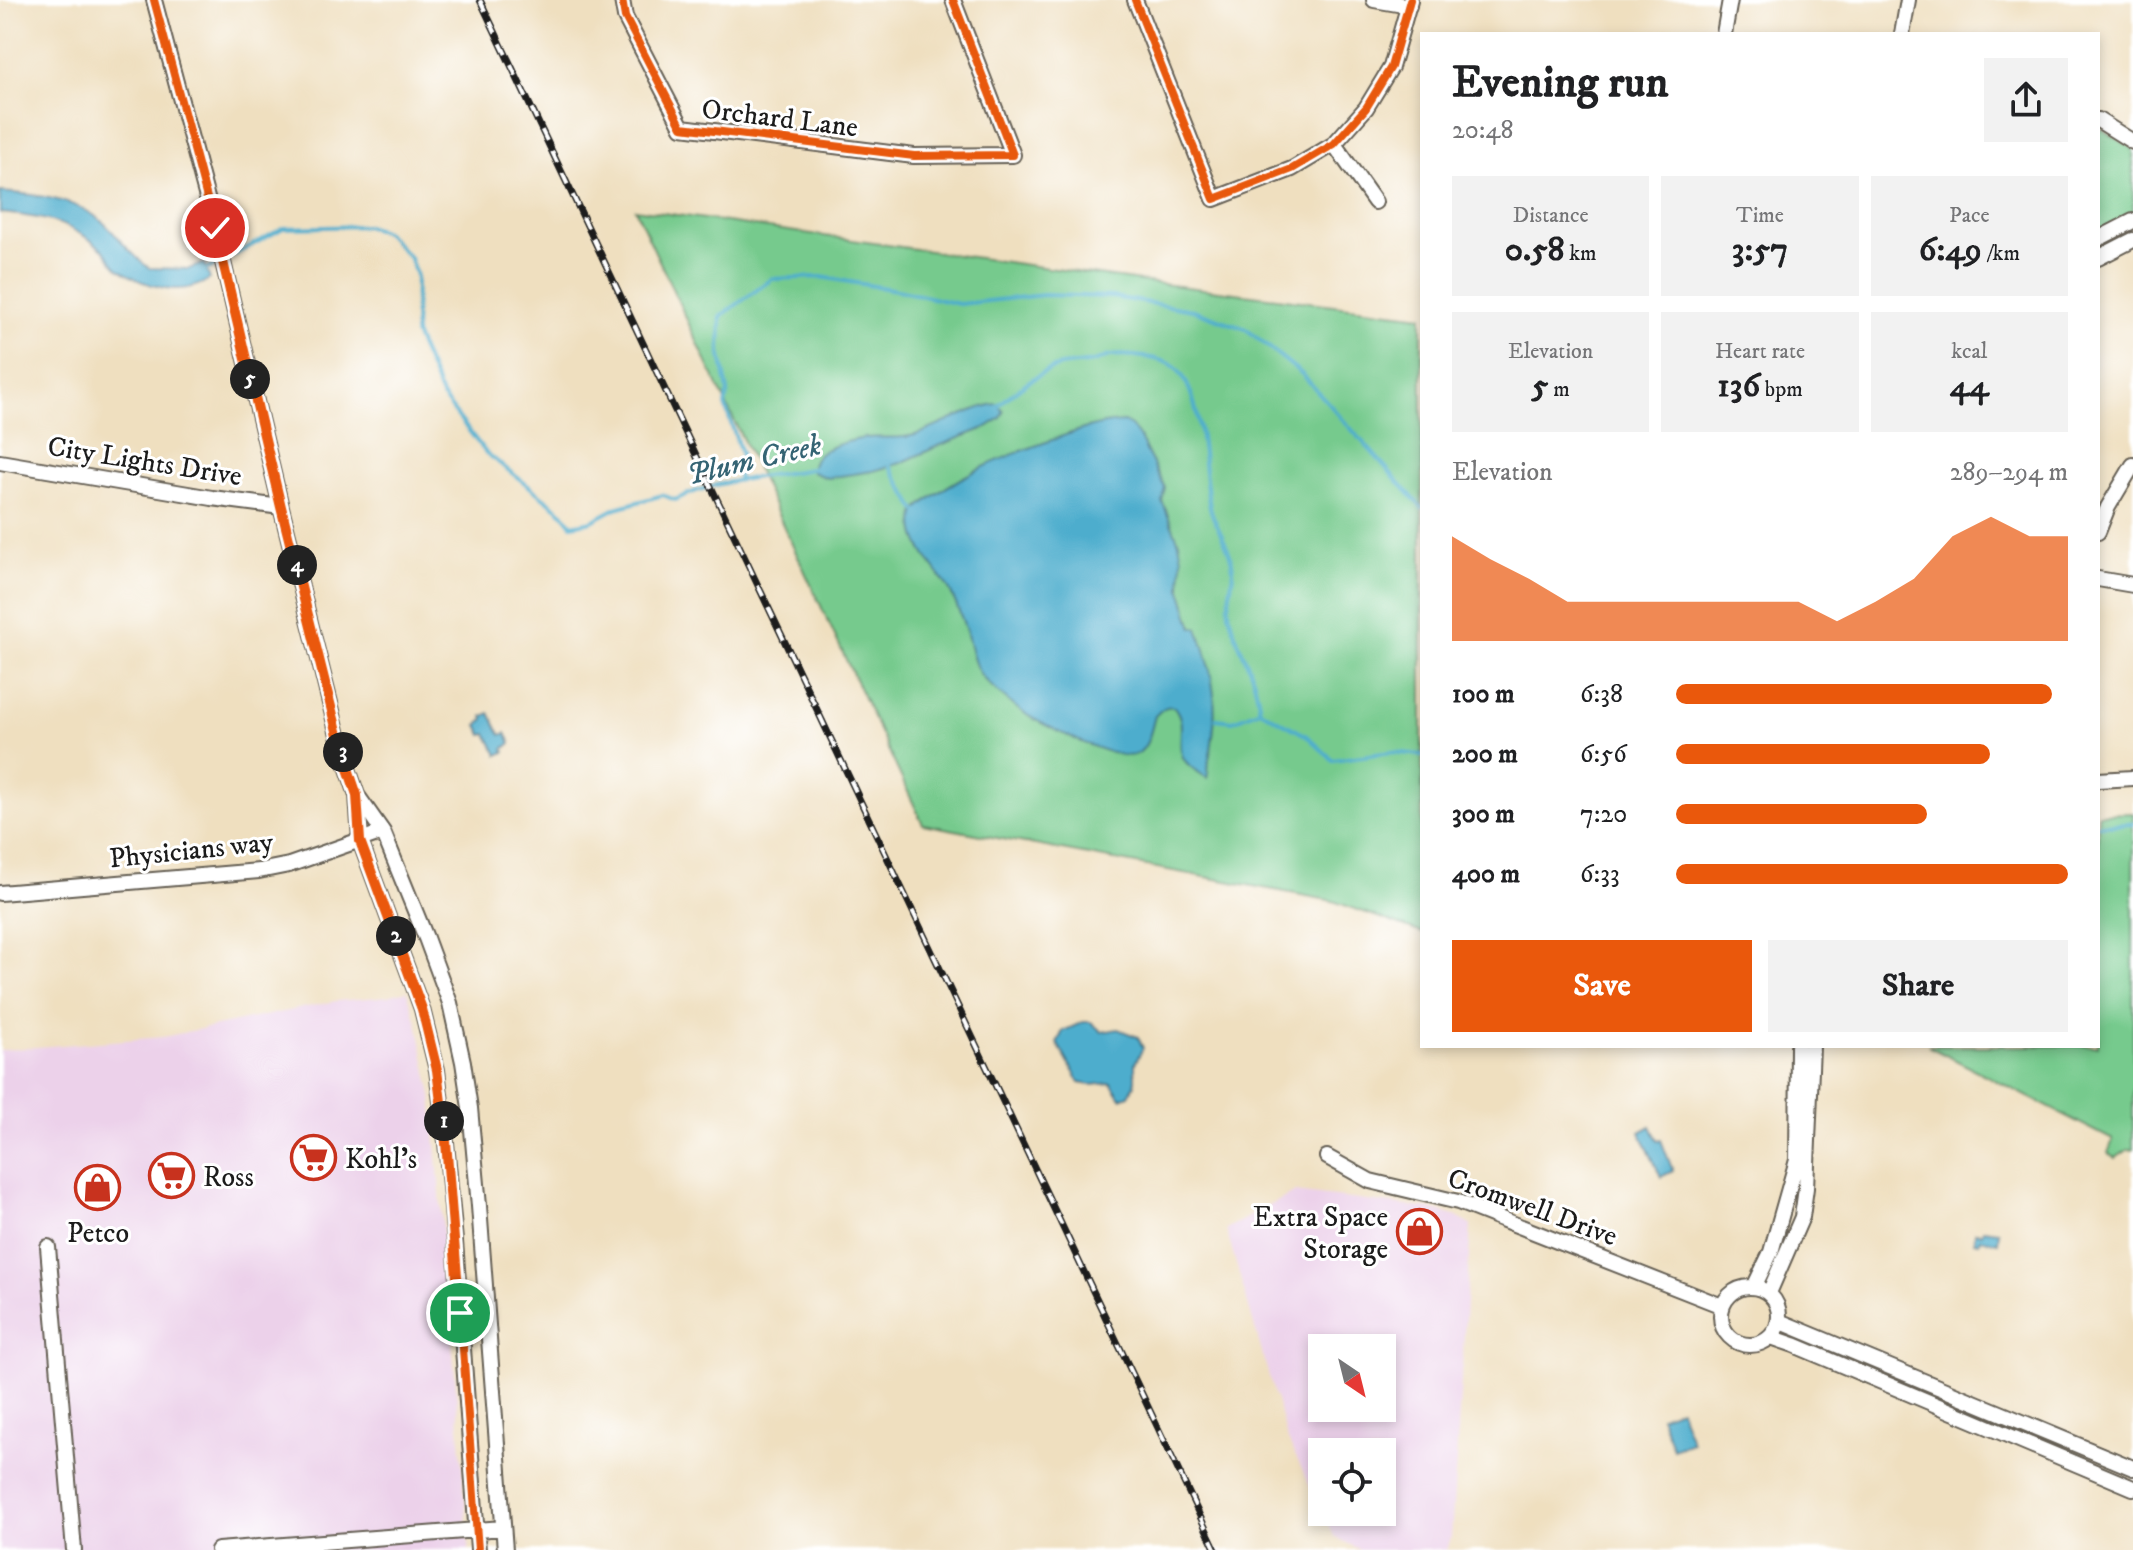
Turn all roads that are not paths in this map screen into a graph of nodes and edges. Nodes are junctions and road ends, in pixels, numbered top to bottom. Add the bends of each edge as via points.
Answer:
1 (154, 0) edge
2 (622, 0) edge
3 (953, 0) edge
4 (1135, 0) edge
5 (1374, 0) edge
6 (1730, 0) edge
7 (1908, 0) edge
8 (1410, 3) edge
9 (1724, 32) edge
10 (1902, 32) edge
11 (2100, 121) edge
12 (2133, 142) edge
13 (1334, 144) junction
14 (1375, 202) dead end
15 (2133, 221) edge
16 (2100, 238) edge
17 (2133, 240) edge
18 (2100, 257) edge
19 (0, 462) edge
20 (2133, 465) edge
21 (281, 507) junction
22 (2100, 527) edge
23 (2100, 579) edge
24 (2133, 585) edge
25 (2133, 778) edge
26 (2100, 780) edge
27 (357, 795) junction
28 (383, 832) junction
29 (360, 841) junction
30 (0, 893) edge
31 (1798, 1048) edge
32 (1812, 1048) edge
33 (1327, 1157) dead end
34 (48, 1247) dead end
35 (1754, 1287) junction
36 (1769, 1293) junction
37 (1722, 1306) junction
38 (1779, 1321) junction
39 (1771, 1337) junction
40 (2133, 1468) edge
41 (2133, 1488) edge
42 (503, 1528) junction
43 (476, 1530) junction
44 (74, 1550) edge
45 (218, 1550) edge
46 (478, 1550) edge
47 (505, 1550) edge

1 - 21 street
2 - 3 street, Orchard Lane via 625,17 682,127 914,156 1013,155
4 - 13 street via 1214,199 1292,169
5 - 8 street
6 - 9 street
7 - 10 street
8 - 13 street via 1391,67 1366,108
11 - 12 street
13 - 14 street
15 - 16 street
17 - 18 street
19 - 21 street, City Lights Drive
20 - 22 street
21 - 27 street
23 - 24 street
25 - 26 street
27 - 28 street
27 - 29 street
28 - 29 street, Physicians way
28 - 42 street via 450,1003 463,1062
29 - 30 street, Physicians way via 259,871
29 - 43 street via 422,1009 437,1070
31 - 35 street via 1797,1160 1771,1252
32 - 36 street via 1802,1217
33 - 37 street, Cromwell Drive via 1370,1181 1458,1202
34 - 44 street
35 - 36 street
35 - 37 street via 1735,1291
36 - 38 street via 1778,1306
37 - 39 street via 1721,1324 1731,1339 1747,1345
38 - 39 street
38 - 40 street
39 - 41 street
42 - 43 street
42 - 47 street
43 - 45 street
43 - 46 street

